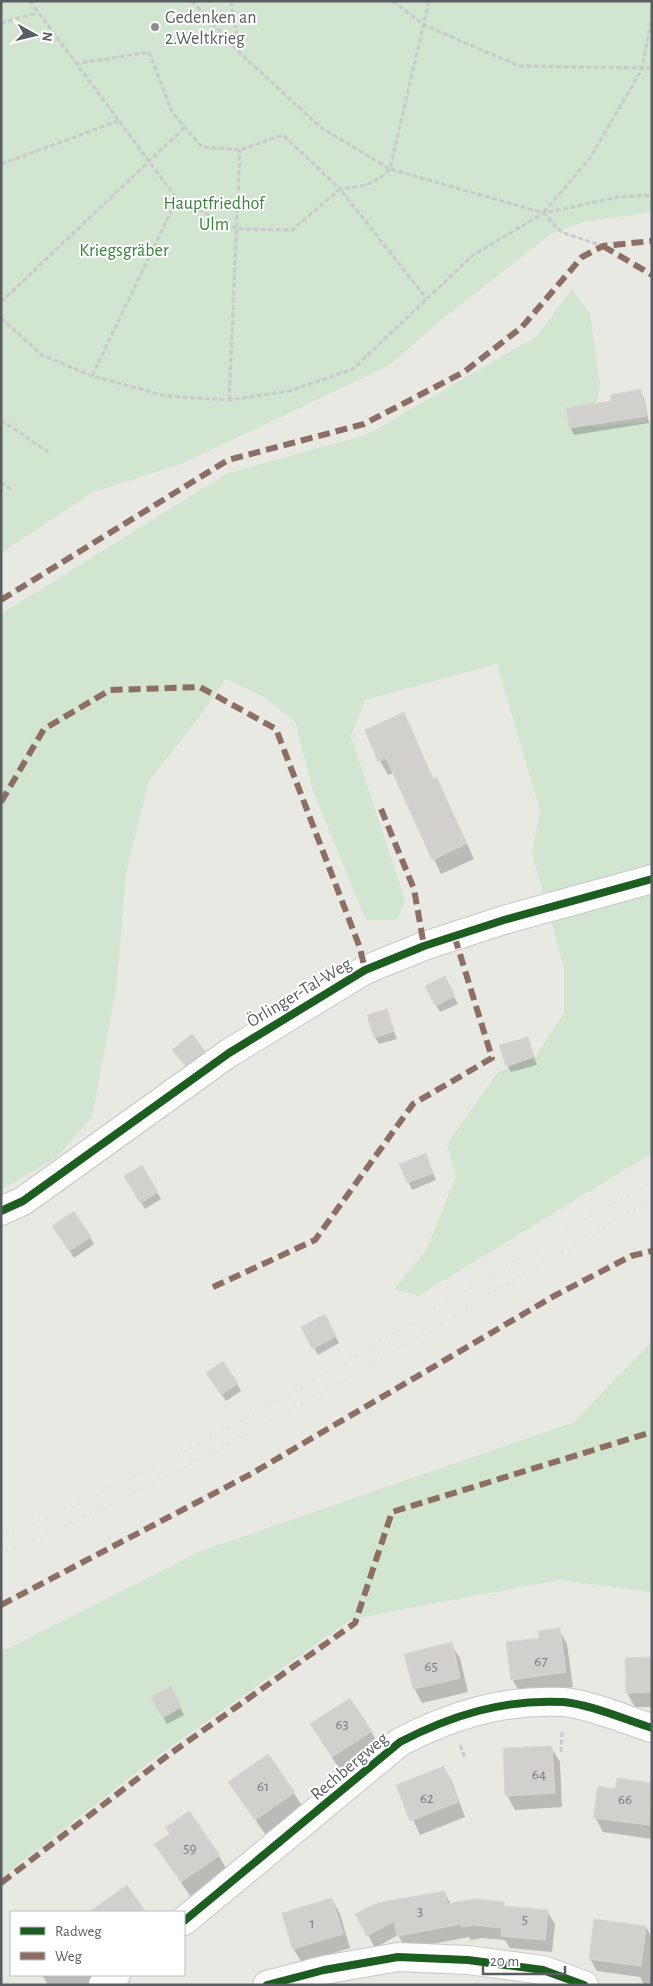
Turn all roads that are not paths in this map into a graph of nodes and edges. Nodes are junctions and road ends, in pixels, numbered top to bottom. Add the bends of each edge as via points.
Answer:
1 (652, 878) edge
2 (1, 1211) edge
3 (652, 1728) edge
4 (185, 1920) edge
5 (115, 1976) edge
6 (103, 1985) edge
7 (267, 1985) edge
8 (584, 1985) edge

1 - 2 street, Örlinger-Tal-Weg via 504,920 424,946 365,970 229,1053 23,1201
3 - 4 street, Rechbergweg via 564,1702 499,1705 435,1724 400,1742
5 - 6 street
7 - 8 street via 324,1970 398,1957 468,1960 543,1970

